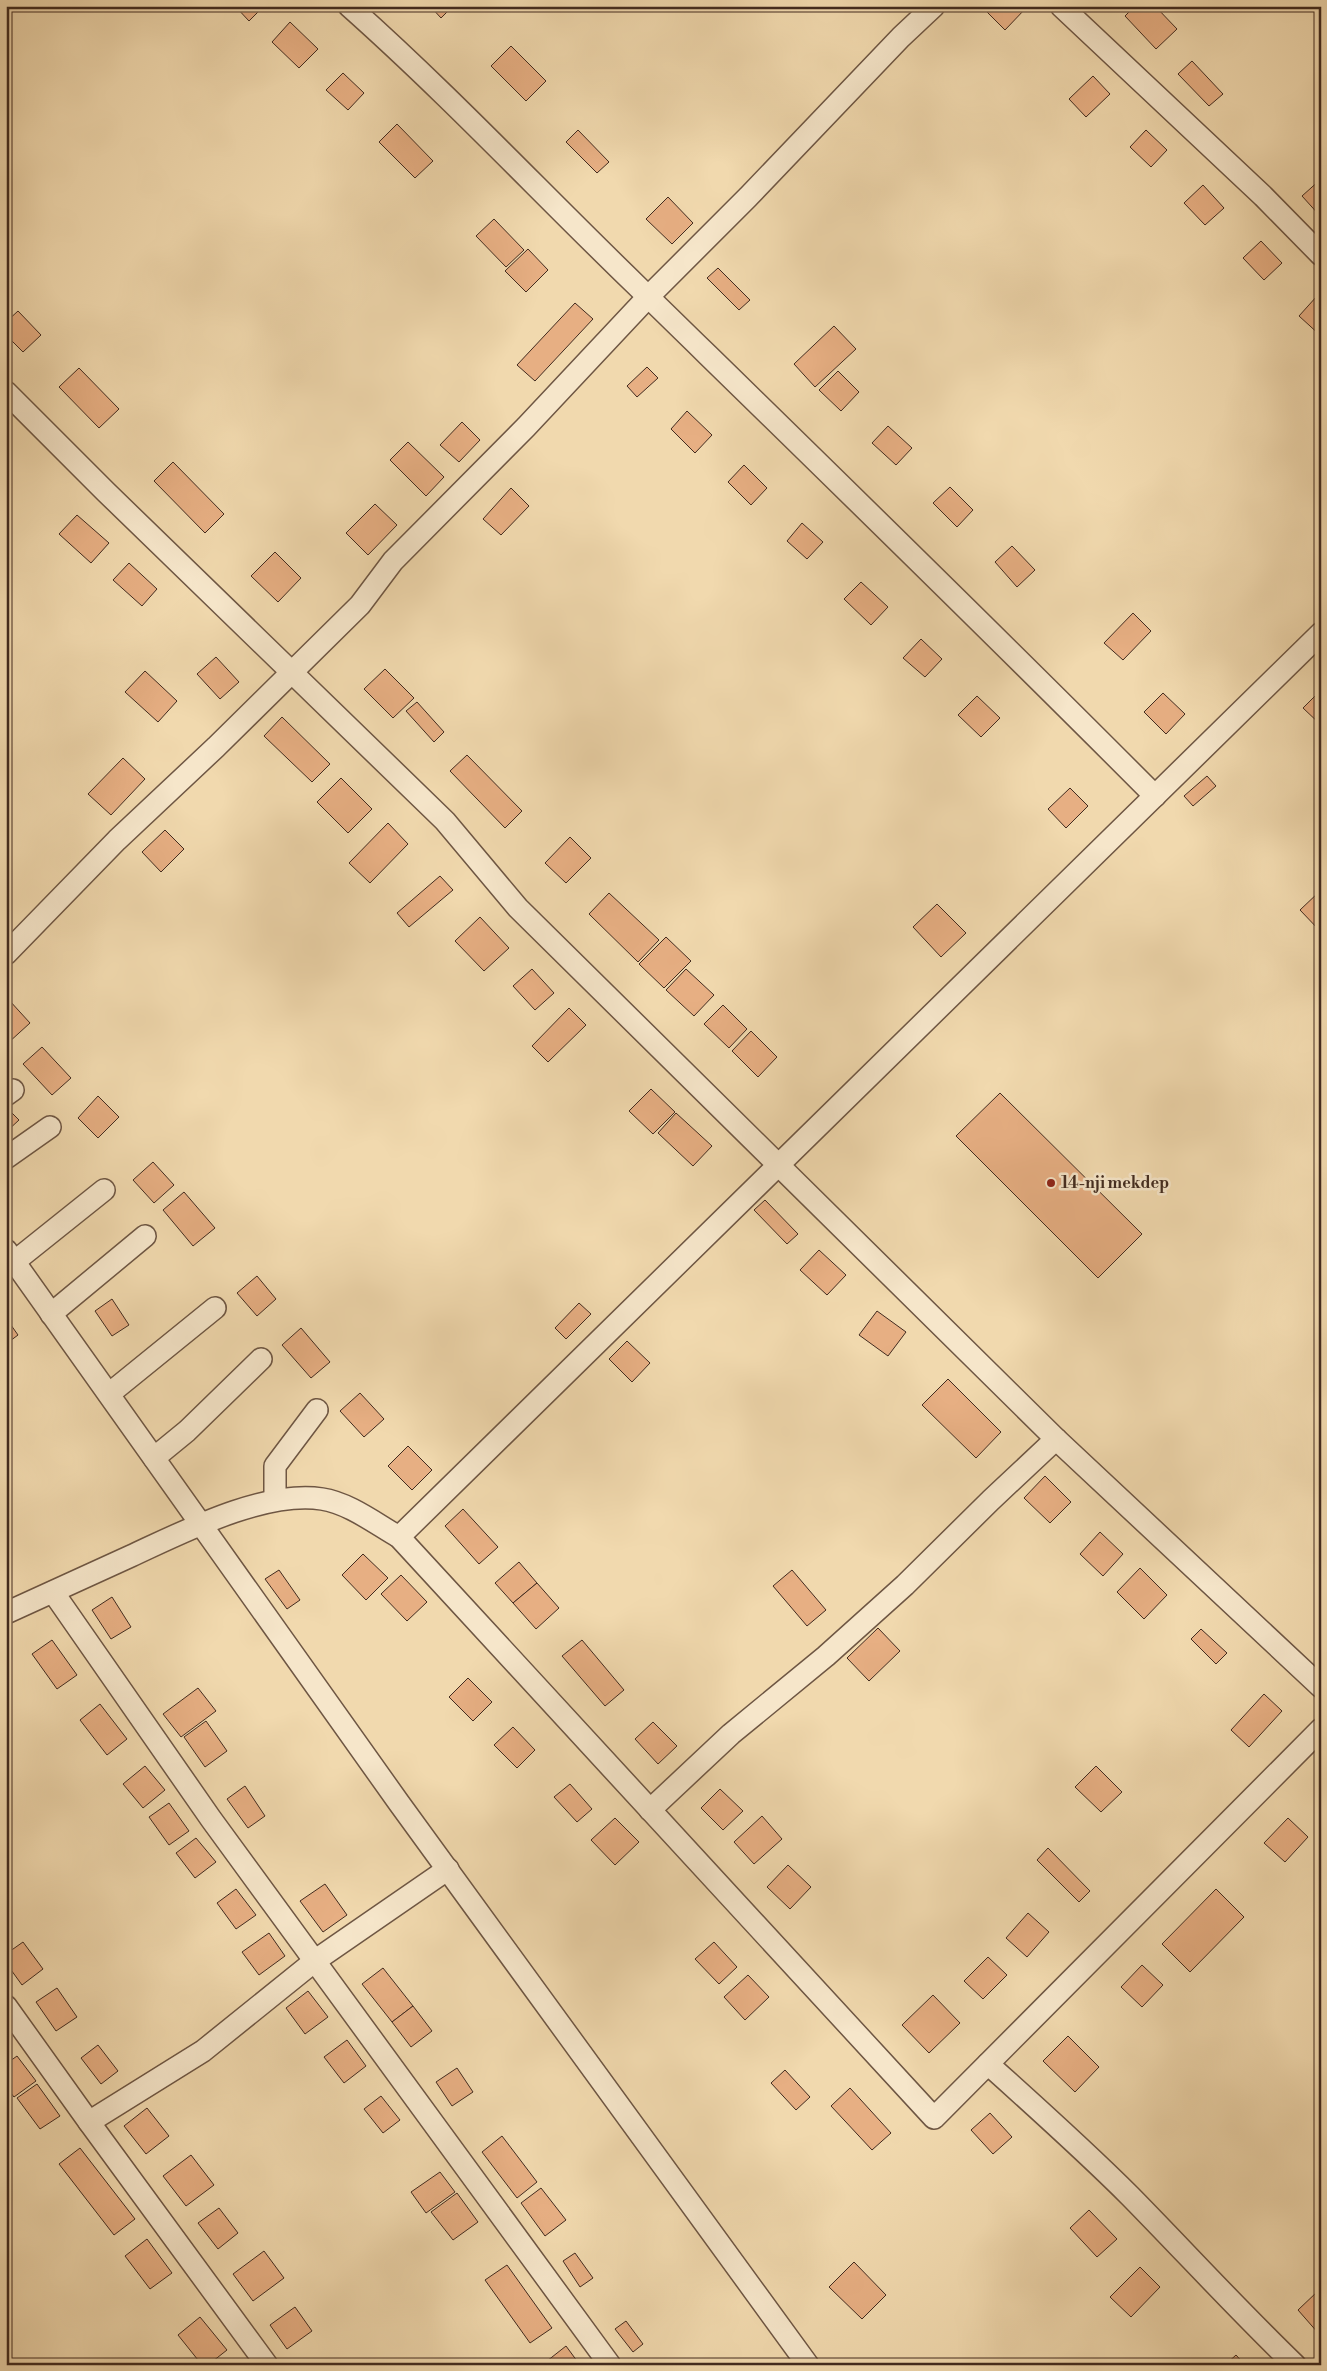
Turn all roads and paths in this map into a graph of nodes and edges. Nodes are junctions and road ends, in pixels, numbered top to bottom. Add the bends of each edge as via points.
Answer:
1 (349, 6) edge
2 (934, 6) edge
3 (1060, 6) edge
4 (1321, 255) edge
5 (648, 297) junction
6 (6, 392) edge
7 (1321, 633) edge
8 (291, 673) junction
9 (1155, 796) junction
10 (6, 954) edge
11 (50, 1127) dead end
12 (6, 1158) edge
13 (778, 1164) junction
14 (104, 1190) dead end
15 (145, 1236) dead end
16 (10, 1256) edge
17 (215, 1308) dead end
18 (51, 1314) junction
19 (261, 1359) dead end
20 (109, 1394) junction
21 (317, 1410) dead end
22 (1056, 1439) junction
23 (154, 1458) junction
24 (275, 1500) junction
25 (201, 1524) junction
26 (400, 1538) junction
27 (53, 1592) junction
28 (6, 1613) edge
29 (1321, 1687) edge
30 (1321, 1729) edge
31 (650, 1810) junction
32 (448, 1869) junction
33 (316, 1960) junction
34 (6, 2006) edge
35 (988, 2064) junction
36 (89, 2122) junction
37 (267, 2365) edge
38 (610, 2365) edge
39 (808, 2365) edge
40 (1295, 2365) edge

1 - 5 street via 398,50
2 - 5 street
3 - 4 street via 1263,196
5 - 8 street via 526,427 393,561 360,605
5 - 9 street
6 - 8 street
7 - 9 street
8 - 10 street via 117,840
8 - 13 street via 445,821 518,908
9 - 13 street
11 - 12 street
13 - 22 street
13 - 26 street
14 - 16 street
15 - 18 street
16 - 18 street
17 - 20 street
18 - 20 street
19 - 23 street via 187,1431
20 - 23 street
21 - 24 street via 275,1466
22 - 29 street
22 - 31 street via 905,1585 826,1656 731,1734
23 - 25 street
24 - 25 street
24 - 26 street via 300,1496 324,1499 355,1511
25 - 27 street
25 - 32 street
26 - 31 street
27 - 28 street
27 - 33 street via 211,1819
30 - 35 street
31 - 35 street via 934,2118
32 - 33 street
32 - 39 street
33 - 36 street via 203,2051
33 - 38 street
34 - 36 street
35 - 40 street via 1129,2196
36 - 37 street

